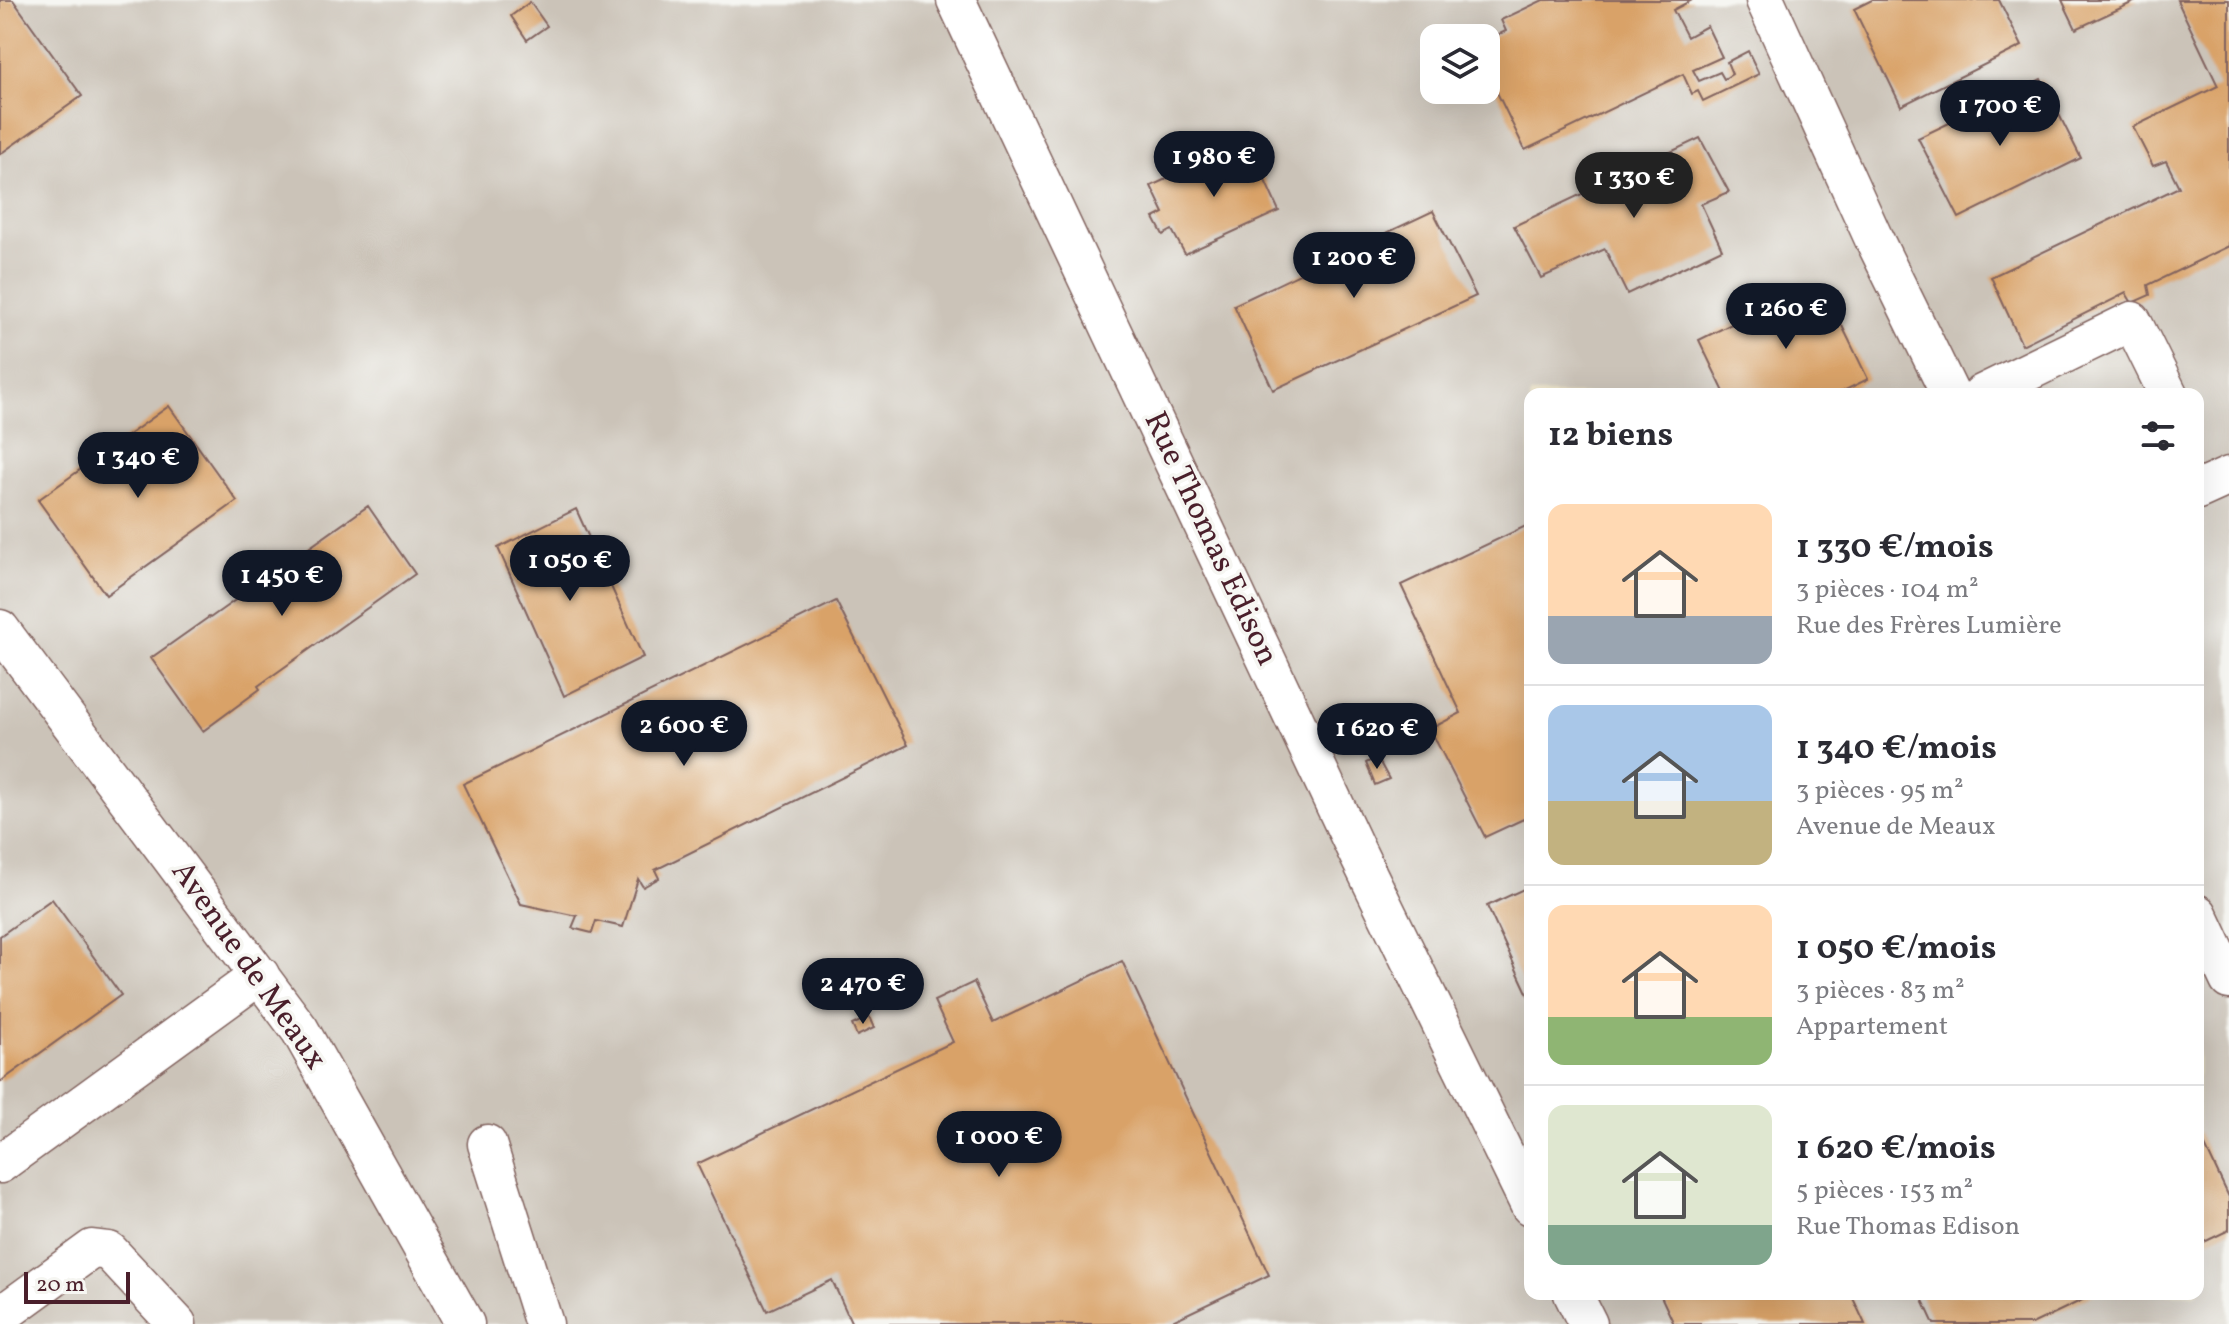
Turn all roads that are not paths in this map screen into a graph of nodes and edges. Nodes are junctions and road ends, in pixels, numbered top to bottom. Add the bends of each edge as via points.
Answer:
1 (956, 0) edge
2 (1765, 0) edge
3 (1947, 388) edge
4 (1994, 388) edge
5 (2165, 388) edge
6 (2229, 476) edge
7 (2204, 487) edge
8 (0, 629) edge
9 (2204, 927) edge
10 (260, 975) junction
11 (2229, 980) edge
12 (487, 1144) dead end
13 (0, 1164) edge
14 (1524, 1194) edge
15 (1576, 1300) edge
16 (0, 1316) edge
17 (177, 1324) edge
18 (465, 1324) edge
19 (544, 1324) edge
20 (1588, 1324) edge

1 - 14 street, Rue Thomas Edison via 1356,850
2 - 3 street
4 - 5 street via 2132,321
6 - 7 street
8 - 10 street, Avenue de Meaux
9 - 11 street
10 - 13 street
10 - 18 street, Avenue de Meaux via 300,1030
12 - 19 street
15 - 20 street
16 - 17 street via 92,1249 109,1251

